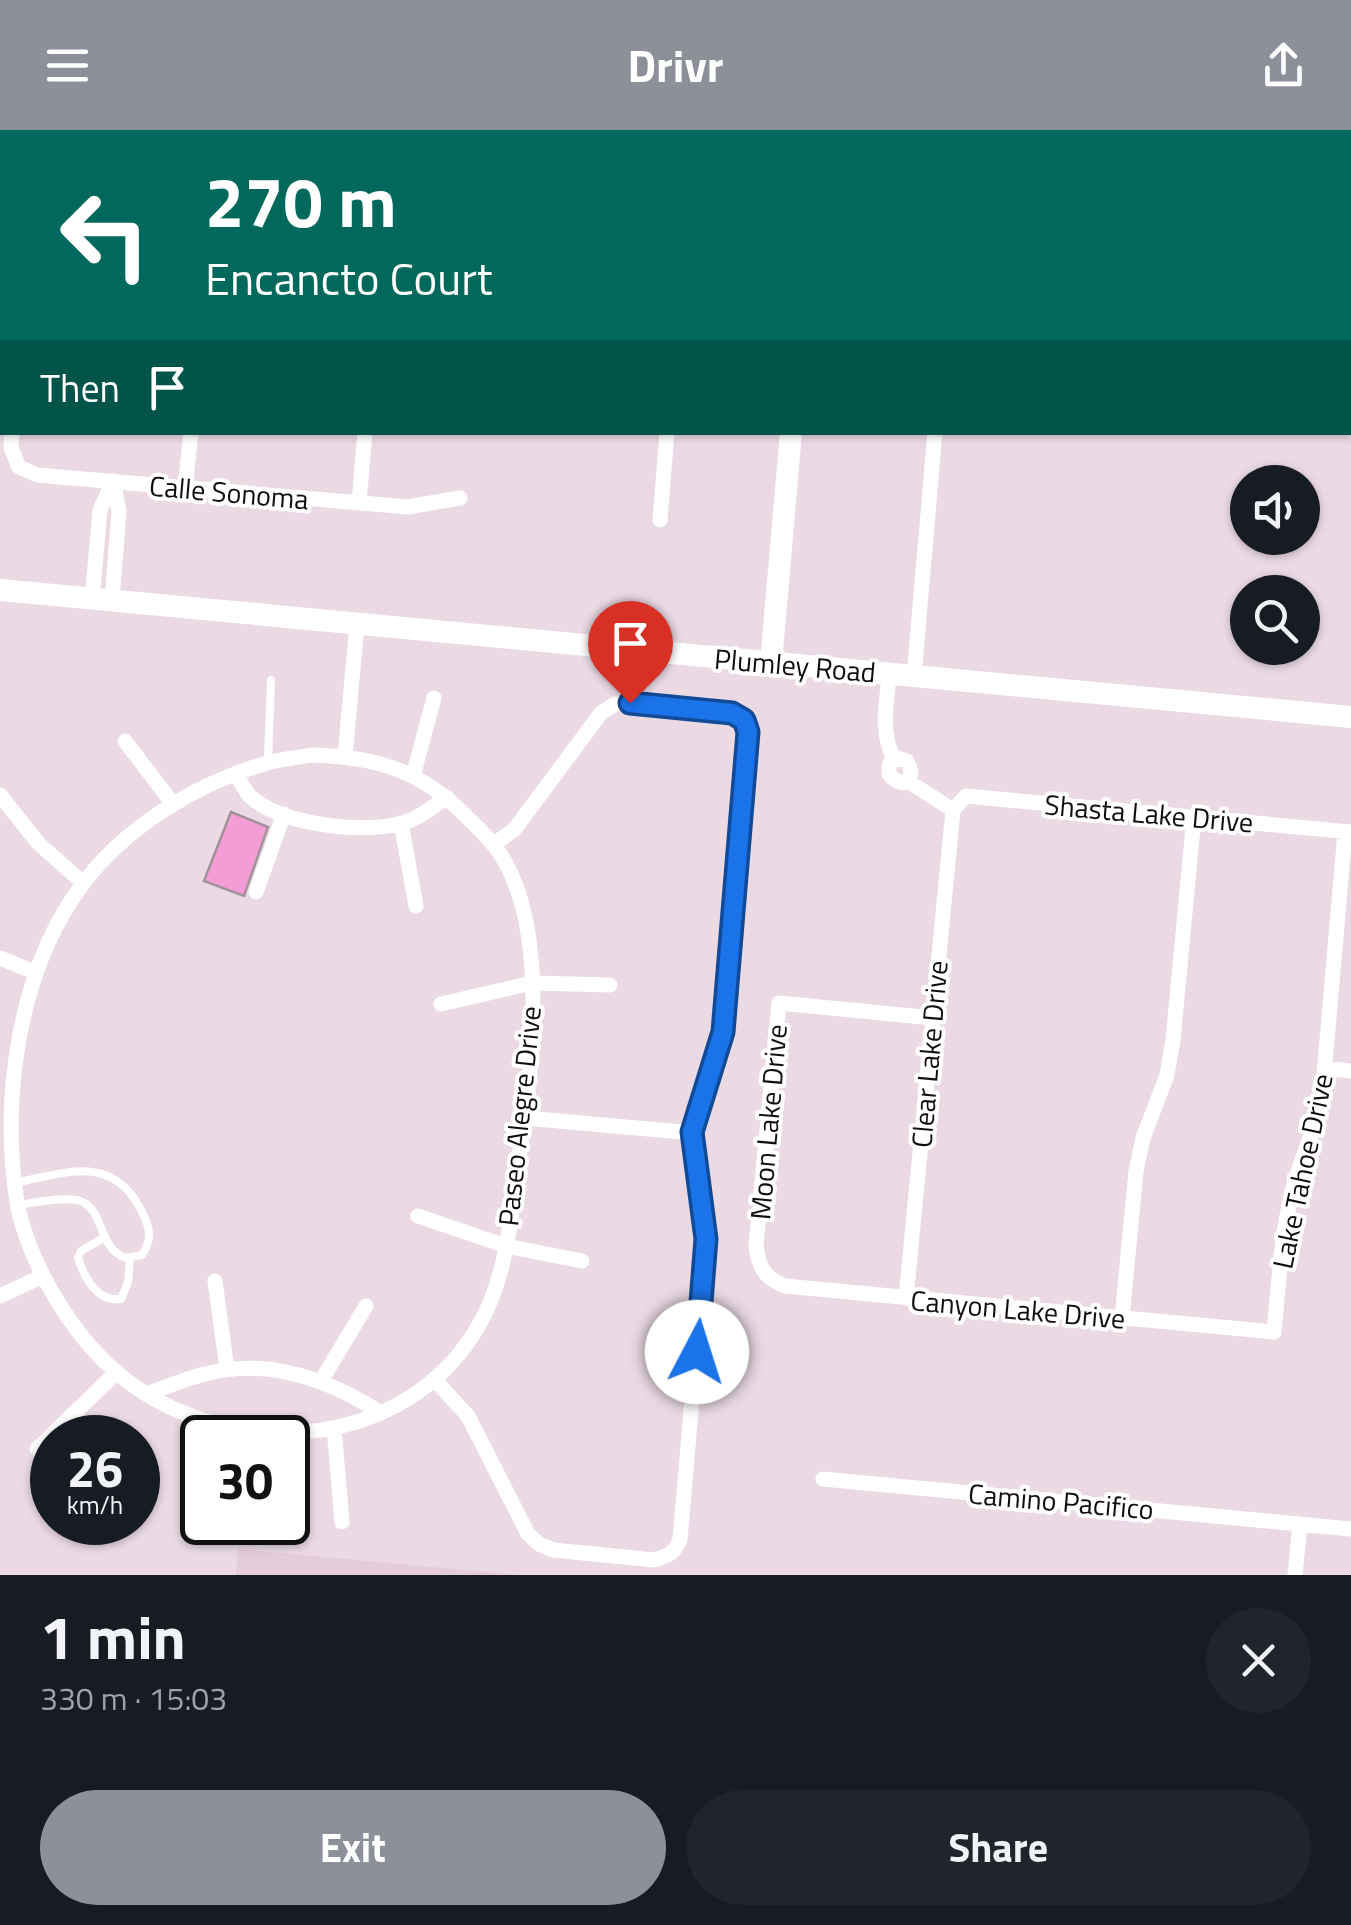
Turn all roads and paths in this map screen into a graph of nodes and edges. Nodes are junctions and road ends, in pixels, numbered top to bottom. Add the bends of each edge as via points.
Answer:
1 (191, 435) edge
2 (365, 435) edge
3 (667, 435) edge
4 (791, 435) edge
5 (935, 435) edge
6 (12, 440) edge
7 (113, 481) junction
8 (186, 488) junction
9 (460, 498) dead end
10 (359, 503) junction
11 (660, 520) dead end
12 (0, 590) edge
13 (102, 600) junction
14 (357, 624) junction
15 (771, 663) junction
16 (889, 674) junction
17 (914, 676) junction
18 (271, 680) dead end
19 (434, 698) dead end
20 (1351, 717) edge
21 (125, 741) dead end
22 (345, 756) junction
23 (268, 762) junction
24 (236, 773) junction
25 (413, 776) junction
26 (0, 795) edge
27 (447, 796) junction
28 (173, 804) junction
29 (953, 810) junction
30 (284, 814) junction
31 (1194, 817) junction
32 (401, 824) junction
33 (1348, 832) edge
34 (494, 844) junction
35 (83, 883) junction
36 (256, 892) dead end
37 (416, 906) dead end
38 (0, 958) edge
39 (34, 972) junction
40 (532, 983) junction
41 (610, 985) dead end
42 (441, 1004) dead end
43 (933, 1018) junction
44 (1325, 1068) junction
45 (1351, 1070) edge
46 (525, 1118) junction
47 (692, 1132) junction
48 (7, 1184) edge
49 (18, 1205) junction
50 (0, 1208) edge
51 (418, 1216) dead end
52 (105, 1237) junction
53 (506, 1246) junction
54 (130, 1258) junction
55 (582, 1260) dead end
56 (764, 1274) joint
57 (43, 1276) junction
58 (215, 1282) dead end
59 (0, 1296) edge
60 (906, 1298) junction
61 (366, 1306) dead end
62 (1122, 1318) junction
63 (1274, 1332) joint
64 (227, 1370) junction
65 (116, 1372) junction
66 (434, 1379) junction
67 (322, 1381) junction
68 (146, 1394) junction
69 (382, 1412) junction
70 (72, 1415) edge
71 (190, 1415) edge
72 (334, 1428) junction
73 (310, 1432) edge
74 (824, 1478) dead end
75 (342, 1522) dead end
76 (1300, 1524) junction
77 (1351, 1529) edge
78 (1295, 1575) edge

1 - 8 street
2 - 10 street
3 - 11 street
4 - 15 street
5 - 17 street
6 - 7 street, Calle Sonoma via 20,467 36,475
7 - 8 street, Calle Sonoma
7 - 13 street via 118,512
8 - 10 street, Calle Sonoma
9 - 10 street, Calle Sonoma via 408,507
12 - 13 street, Plumley Road
13 - 14 street, Plumley Road
14 - 15 street, Plumley Road
14 - 22 street
15 - 16 street, Plumley Road
16 - 17 street, Plumley Road
16 - 29 street via 889,774
17 - 20 street, Plumley Road
18 - 23 lane
19 - 25 street
21 - 28 street
22 - 23 street, Paseo Alegre Drive
22 - 25 street, Paseo Alegre Drive
23 - 24 street, Paseo Alegre Drive
24 - 28 street, Paseo Alegre Drive
24 - 30 street via 249,796
25 - 27 street, Paseo Alegre Drive
26 - 35 street via 38,843
27 - 32 street
27 - 34 street, Paseo Alegre Drive
28 - 35 street, Paseo Alegre Drive
29 - 31 street, Shasta Lake Drive via 966,796
29 - 43 street, Clear Lake Drive
30 - 32 street via 344,826
30 - 36 street
31 - 33 street, Shasta Lake Drive
31 - 62 street via 1173,1040 1136,1170
32 - 37 street
33 - 44 street, Lake Tahoe Drive
34 - 40 street, Paseo Alegre Drive via 525,913
34 - 47 street via 514,830 615,704 732,713 744,720 723,1032
35 - 39 street, Paseo Alegre Drive
38 - 39 street
39 - 48 street, Paseo Alegre Drive via 15,1050
40 - 41 street
40 - 42 street
40 - 46 street, Paseo Alegre Drive
43 - 56 street, Moon Lake Drive via 779,1003 756,1245
43 - 60 street, Clear Lake Drive
44 - 45 street
44 - 63 street, Lake Tahoe Drive via 1317,1124 1288,1211
46 - 47 street
46 - 53 street, Paseo Alegre Drive
47 - 66 street via 706,1239 676,1549 654,1560 539,1544 468,1416
48 - 49 street, Paseo Alegre Drive
48 - 54 lane via 90,1170 124,1185 150,1230 147,1248
49 - 50 street
49 - 52 lane via 78,1200
49 - 57 street, Paseo Alegre Drive
51 - 53 street
52 - 54 lane via 112,1250
52 - 54 lane via 78,1258 102,1297 122,1298
53 - 55 street
53 - 66 street, Paseo Alegre Drive via 481,1323
56 - 60 street, Canyon Lake Drive via 784,1286
57 - 59 street
57 - 65 street, Paseo Alegre Drive
58 - 64 street
60 - 62 street, Canyon Lake Drive
61 - 67 street
62 - 63 street, Canyon Lake Drive
64 - 67 street via 286,1371
64 - 68 street
65 - 68 street, Paseo Alegre Drive
65 - 70 street
66 - 69 street, Paseo Alegre Drive
67 - 69 street
68 - 71 street, Paseo Alegre Drive
69 - 72 street, Paseo Alegre Drive
72 - 73 street, Paseo Alegre Drive
72 - 75 street
74 - 76 street, Camino Pacifico
76 - 77 street, Camino Pacifico
76 - 78 street

